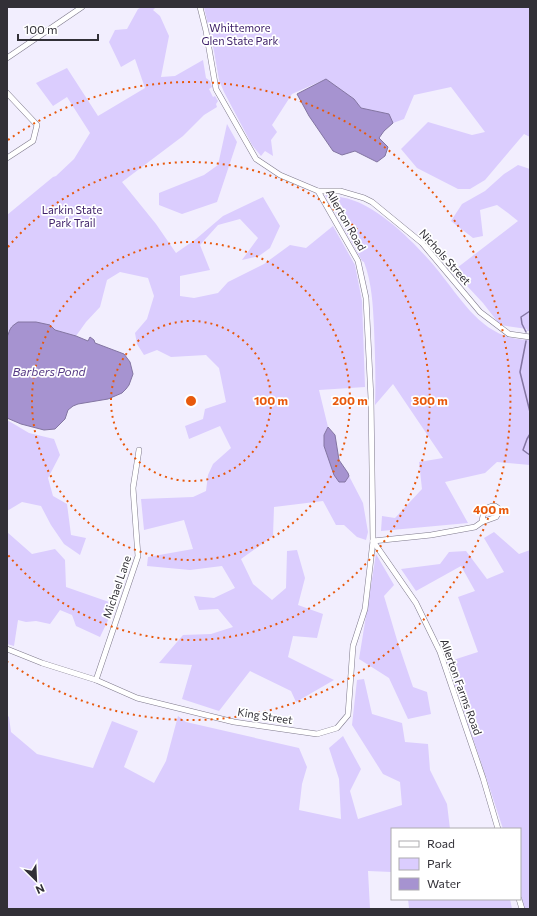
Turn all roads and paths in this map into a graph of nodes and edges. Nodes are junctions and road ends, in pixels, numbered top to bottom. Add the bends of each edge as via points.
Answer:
1 (82, 7) edge
2 (200, 7) edge
3 (7, 58) edge
4 (7, 93) edge
5 (7, 158) edge
6 (318, 191) junction
7 (530, 337) edge
8 (139, 450) dead end
9 (482, 522) dead end
10 (372, 541) junction
11 (7, 650) edge
12 (96, 680) junction
13 (498, 828) edge

1 - 3 street
2 - 6 street, Allerton Road via 216,89 256,159 280,175
4 - 5 street via 37,125 33,141
6 - 7 street, Nichols Street via 340,191 372,202 422,243 480,312 509,334
6 - 10 street, Allerton Road via 358,261 366,298 371,399
8 - 12 street, Michael Lane via 133,488 138,556
9 - 10 street via 475,527 431,535
10 - 12 street, King Street via 364,609 353,646 348,715 337,728 317,734 234,722 137,698
10 - 13 street, Allerton Farms Road via 416,603 440,652
11 - 12 street, King Street

